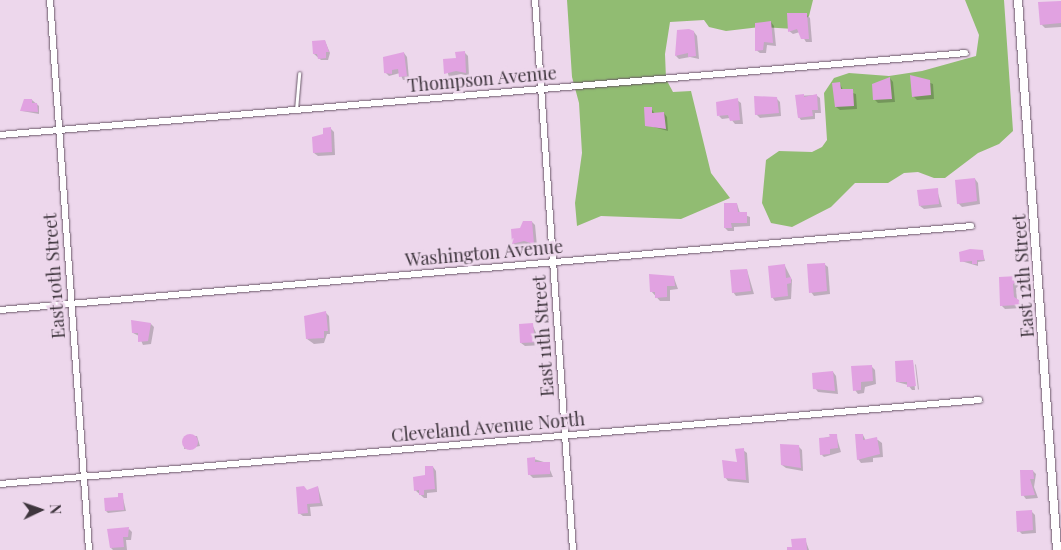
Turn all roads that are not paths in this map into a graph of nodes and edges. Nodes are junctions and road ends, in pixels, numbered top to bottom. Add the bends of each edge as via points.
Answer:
1 (50, 0) edge
2 (534, 0) edge
3 (1018, 0) edge
4 (966, 53) dead end
5 (299, 73) dead end
6 (541, 89) junction
7 (296, 110) junction
8 (59, 130) junction
9 (0, 135) edge
10 (971, 226) dead end
11 (553, 262) junction
12 (71, 304) junction
13 (0, 310) edge
14 (978, 400) dead end
15 (565, 435) junction
16 (83, 477) junction
17 (0, 484) edge
18 (88, 550) edge
19 (573, 550) edge
20 (1057, 550) edge

1 - 8 street, East 10th Street
2 - 6 street, East 11th Street
3 - 20 street, East 12th Street
4 - 6 street, Thompson Avenue
5 - 7 lane
6 - 7 street, Thompson Avenue
6 - 11 street, East 11th Street
7 - 8 street, Thompson Avenue
8 - 9 street, Thompson Avenue
8 - 12 street, East 10th Street
10 - 11 street, Washington Avenue
11 - 12 street, Washington Avenue
11 - 15 street, East 11th Street
12 - 13 street, Washington Avenue
12 - 16 street, East 10th Street
14 - 15 street, Cleveland Avenue North
15 - 16 street, Cleveland Avenue North
15 - 19 street, East 11th Street
16 - 17 street, Cleveland Avenue North
16 - 18 street, East 10th Street

